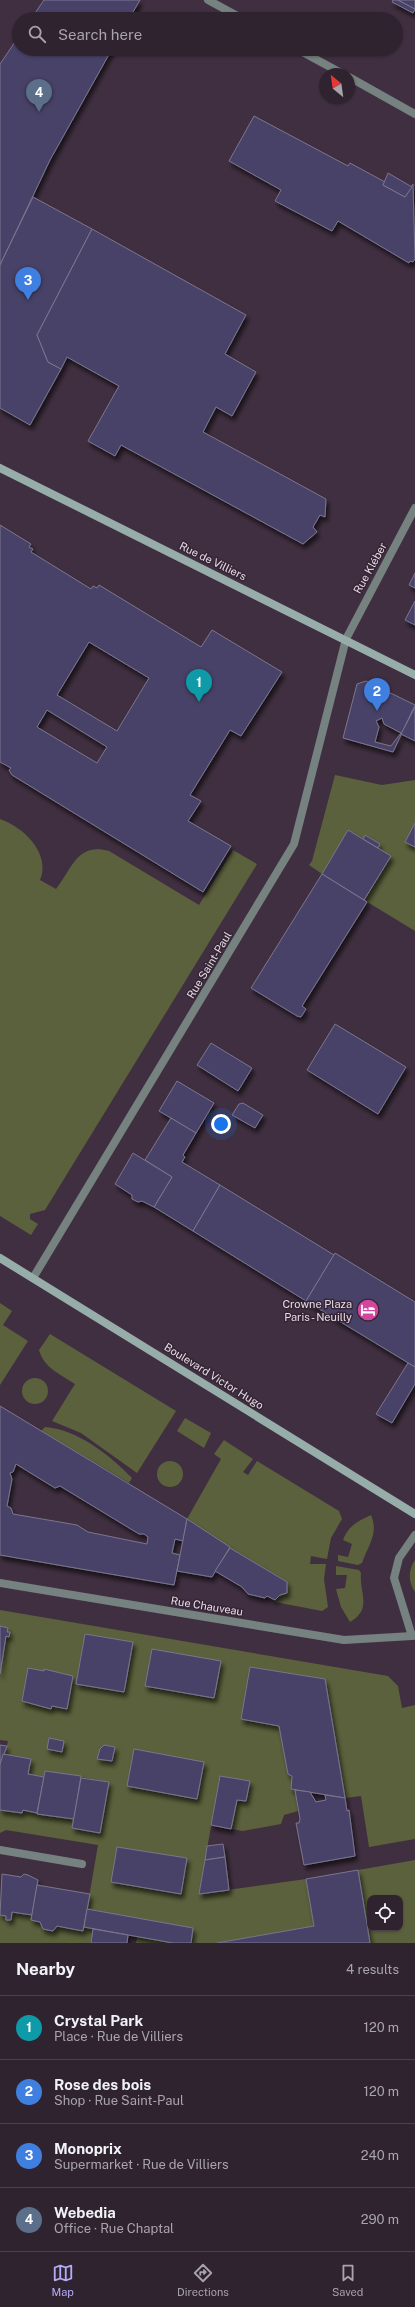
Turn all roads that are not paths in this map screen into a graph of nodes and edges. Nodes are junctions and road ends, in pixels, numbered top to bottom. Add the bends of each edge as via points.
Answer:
1 (208, 0) edge
2 (230, 12) edge
3 (310, 56) edge
4 (332, 68) edge
5 (355, 80) edge
6 (415, 114) edge
7 (0, 468) edge
8 (415, 508) edge
9 (346, 639) junction
10 (415, 674) edge
11 (0, 1258) edge
12 (33, 1278) junction
13 (415, 1514) edge
14 (415, 1535) edge
15 (0, 1583) edge
16 (413, 1635) edge
17 (0, 1850) edge
18 (82, 1864) dead end

1 - 2 street
3 - 4 street
5 - 6 street
7 - 9 street, Rue de Villiers
8 - 9 street, Rue Kléber
9 - 10 street, Rue de Villiers
9 - 12 street, Rue Saint-Paul via 294,844
11 - 12 street, Boulevard Victor Hugo
12 - 13 street, Boulevard Victor Hugo
14 - 16 street via 399,1558 394,1578
15 - 16 street, Rue Chauveau via 344,1640
17 - 18 street

